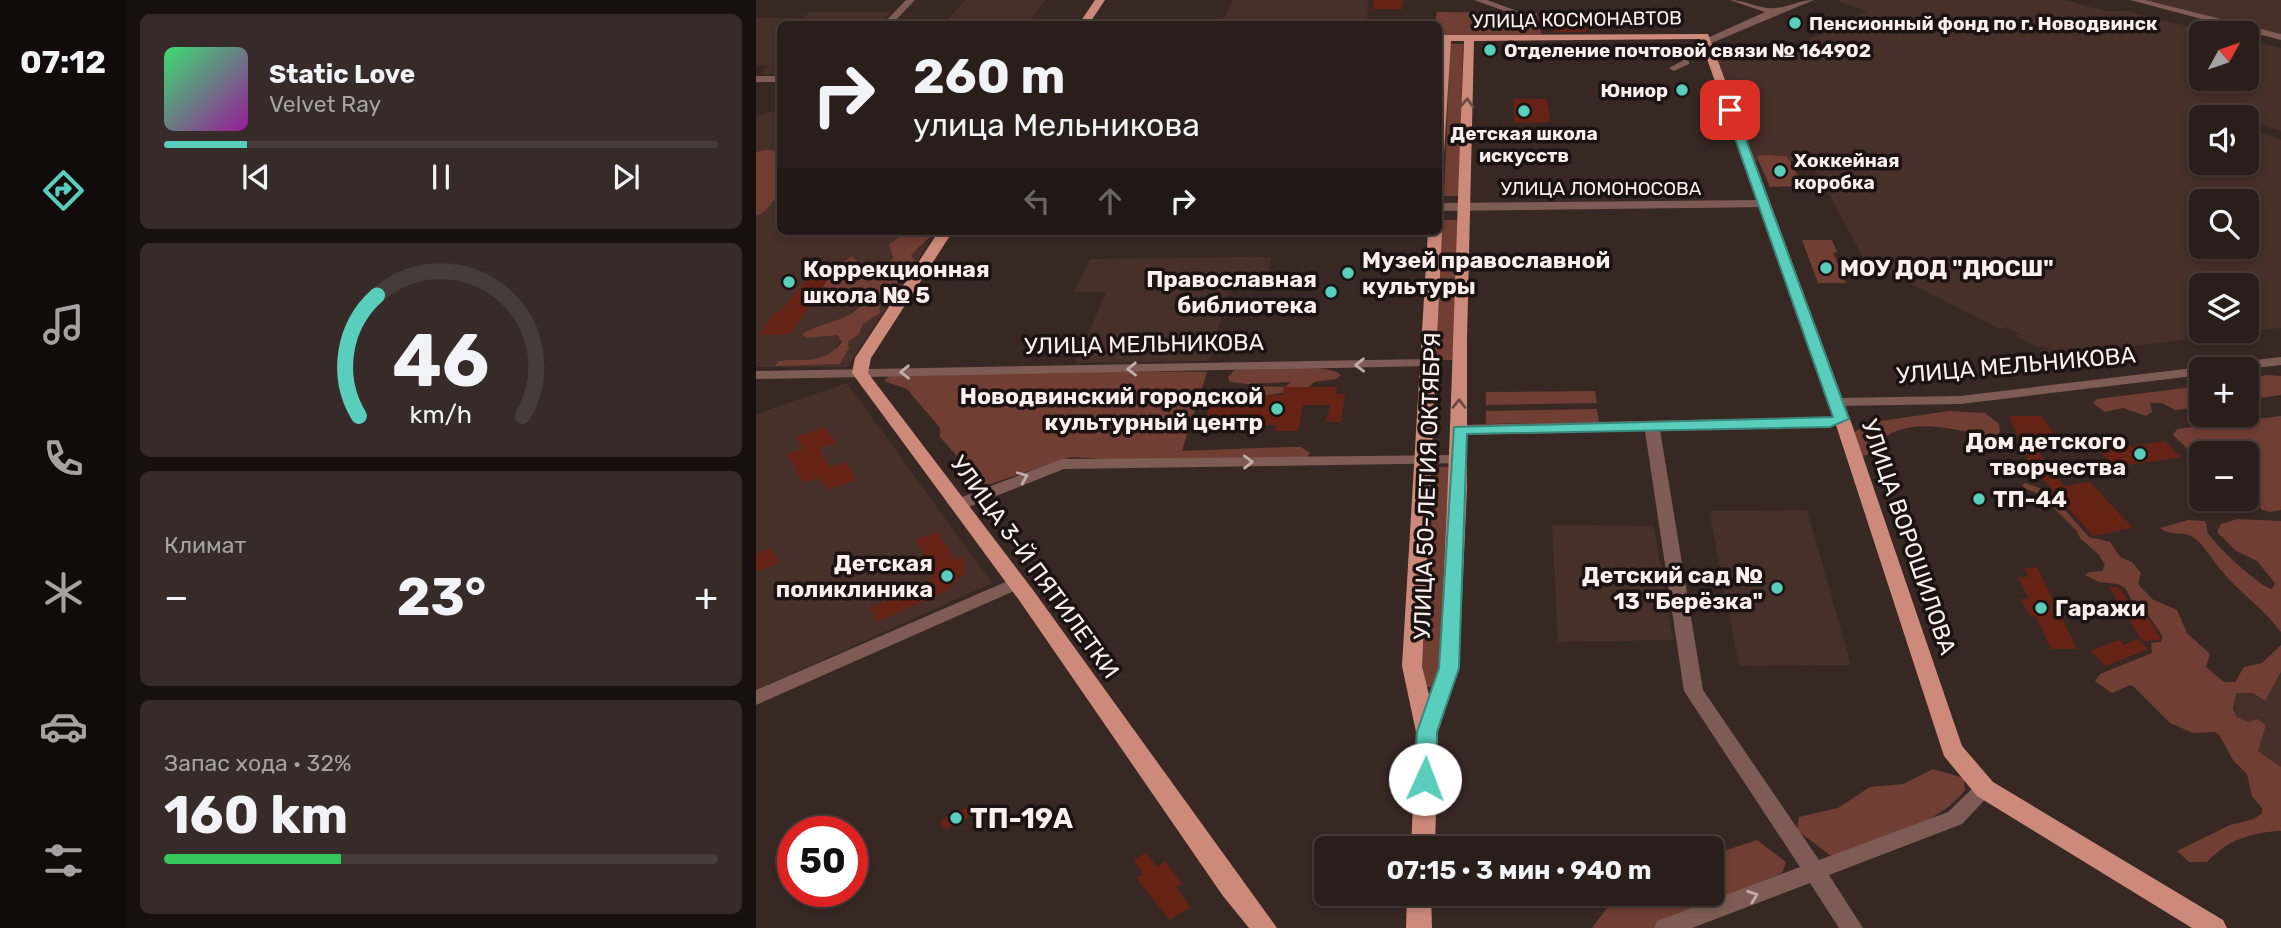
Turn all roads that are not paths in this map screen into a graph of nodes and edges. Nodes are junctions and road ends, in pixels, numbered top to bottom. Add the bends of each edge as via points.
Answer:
1 (911, 0) edge
2 (1100, 0) edge
3 (1478, 0) edge
4 (1734, 0) edge
5 (1810, 0) edge
6 (2134, 0) edge
7 (1516, 12) dead end
8 (1773, 12) junction
9 (890, 21) edge
10 (1086, 21) edge
11 (2281, 37) edge
12 (1442, 38) edge
13 (1469, 38) junction
14 (1708, 38) junction
15 (1686, 62) dead end
16 (1674, 68) dead end
17 (756, 79) edge
18 (777, 79) edge
19 (1765, 204) junction
20 (1465, 205) junction
21 (1442, 207) edge
22 (943, 235) edge
23 (1435, 235) edge
24 (2281, 361) edge
25 (1428, 363) junction
26 (2259, 364) edge
27 (860, 373) junction
28 (2189, 373) edge
29 (756, 375) edge
30 (1835, 402) junction
31 (1842, 419) junction
32 (1652, 426) junction
33 (1459, 430) junction
34 (1423, 460) junction
35 (1459, 460) junction
36 (960, 504) junction
37 (1017, 583) junction
38 (756, 698) edge
39 (1427, 732) junction
40 (1985, 789) junction
41 (1423, 836) edge
42 (1815, 874) junction
43 (1264, 928) edge
44 (1665, 928) edge
45 (1852, 928) edge
46 (2214, 928) edge

1 - 9 street
2 - 10 main road
3 - 7 street
4 - 8 street
5 - 8 street
6 - 11 street
8 - 14 street
12 - 13 main road, УЛИЦА КОСМОНАВТОВ
13 - 14 main road, УЛИЦА КОСМОНАВТОВ
20 -> 13 main road, УЛИЦА 50-ЛЕТИЯ ОКТЯБРЯ
14 - 19 main road, УЛИЦА ВОРОШИЛОВА
15 - 16 street
17 - 18 street
19 - 20 street, УЛИЦА ЛОМОНОСОВА
19 - 30 main road, УЛИЦА ВОРОШИЛОВА
20 - 21 street, УЛИЦА ЛОМОНОСОВА
33 -> 20 main road, УЛИЦА 50-ЛЕТИЯ ОКТЯБРЯ
22 - 27 main road via 863,358
23 - 25 main road, УЛИЦА 50-ЛЕТИЯ ОКТЯБРЯ
24 - 26 street
25 -> 27 street, УЛИЦА МЕЛЬНИКОВА
25 - 34 main road, УЛИЦА 50-ЛЕТИЯ ОКТЯБРЯ
27 - 29 street, УЛИЦА МЕЛЬНИКОВА
27 - 36 main road, УЛИЦА 3-Й ПЯТИЛЕТКИ
28 - 30 street, УЛИЦА МЕЛЬНИКОВА via 1960,400
30 - 31 main road, УЛИЦА ВОРОШИЛОВА
31 - 32 street
31 - 40 main road, УЛИЦА ВОРОШИЛОВА via 1952,750
32 - 33 street
32 - 42 street via 1694,691
33 - 35 main road, УЛИЦА 50-ЛЕТИЯ ОКТЯБРЯ
34 - 35 street
36 -> 34 street via 1062,464
34 - 39 main road, УЛИЦА 50-ЛЕТИЯ ОКТЯБРЯ via 1412,666
35 - 39 main road, УЛИЦА 50-ЛЕТИЯ ОКТЯБРЯ via 1449,668
36 - 37 main road, УЛИЦА 3-Й ПЯТИЛЕТКИ
37 - 38 street
37 - 43 main road, УЛИЦА 3-Й ПЯТИЛЕТКИ
39 - 41 main road, УЛИЦА 50-ЛЕТИЯ ОКТЯБРЯ
40 - 42 street via 1955,818
40 - 46 main road, УЛИЦА ВОРОШИЛОВА
44 -> 42 street
42 - 45 street

